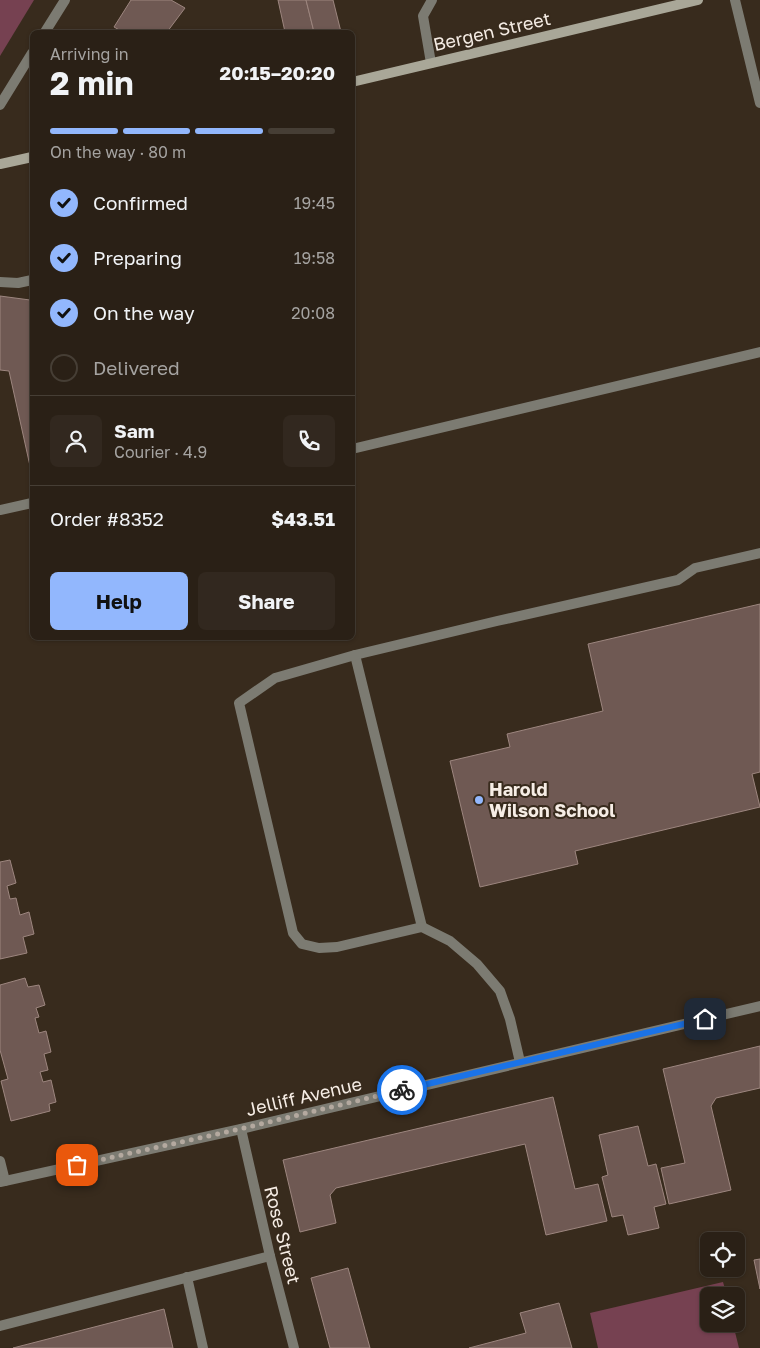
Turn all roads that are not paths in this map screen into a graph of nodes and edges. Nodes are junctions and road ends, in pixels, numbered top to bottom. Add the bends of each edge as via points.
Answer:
1 (65, 0) edge
2 (432, 0) edge
3 (698, 0) edge
4 (736, 0) edge
5 (46, 30) edge
6 (30, 56) edge
7 (431, 64) junction
8 (355, 81) edge
9 (760, 102) edge
10 (0, 105) edge
11 (30, 157) edge
12 (0, 164) edge
13 (30, 280) edge
14 (0, 282) edge
15 (760, 352) edge
16 (355, 448) edge
17 (30, 503) edge
18 (0, 510) edge
19 (760, 553) edge
20 (355, 656) junction
21 (422, 926) junction
22 (760, 1006) edge
23 (520, 1062) junction
24 (240, 1129) junction
25 (0, 1161) edge
26 (2, 1181) edge
27 (270, 1256) junction
28 (187, 1277) junction
29 (0, 1326) edge
30 (203, 1348) edge
31 (294, 1348) edge

1 - 5 street
2 - 7 street via 423,16
3 - 7 main road, Bergen Street
4 - 9 street
6 - 10 street
7 - 8 main road, Bergen Street
11 - 12 main road
13 - 14 street
15 - 16 street
17 - 18 street
19 - 20 street via 695,568 678,580
20 - 21 street
20 - 21 street via 275,678 239,703 293,933 302,944 319,948 337,947
21 - 23 street via 450,941 477,964 500,991
22 - 23 street, Jelliff Avenue
23 - 24 street, Jelliff Avenue
24 - 26 street, Jelliff Avenue
24 - 27 street, Rose Street
25 - 26 street
27 - 28 street
27 - 31 street, Rose Street
28 - 29 street
28 - 30 street

